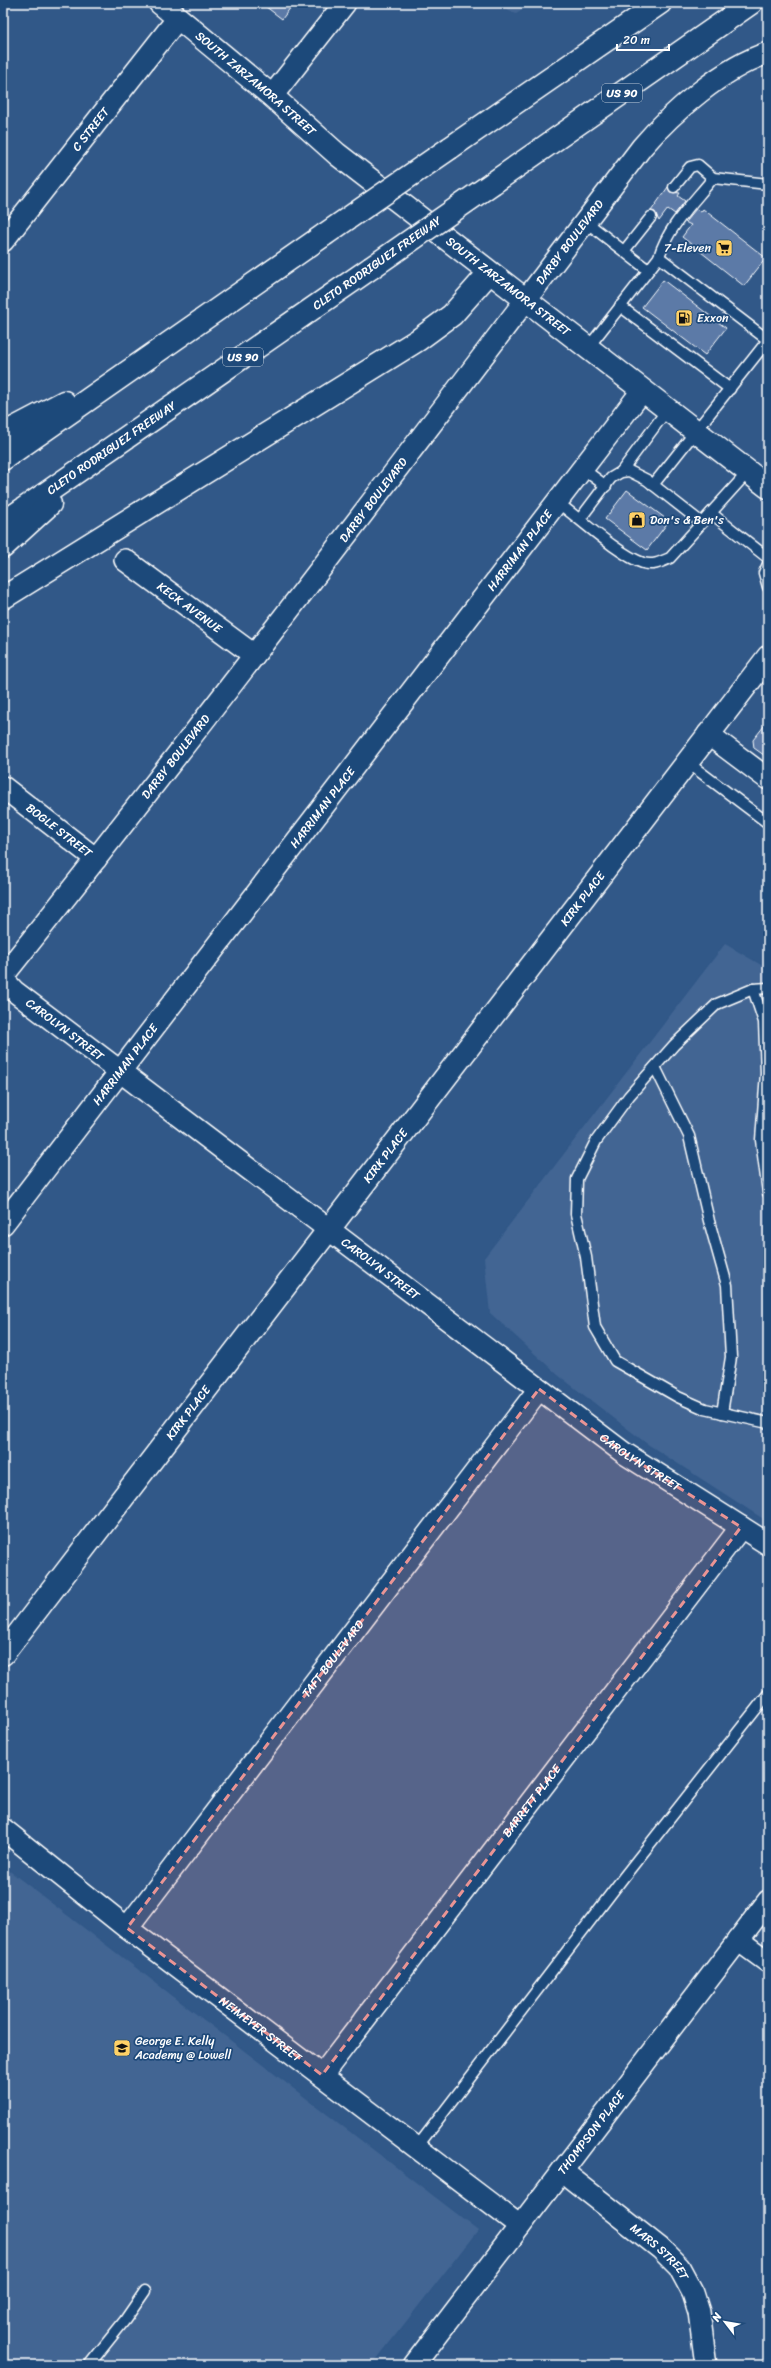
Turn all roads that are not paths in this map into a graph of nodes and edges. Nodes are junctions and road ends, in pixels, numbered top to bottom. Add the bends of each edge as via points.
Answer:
1 (160, 3) edge
2 (345, 3) edge
3 (660, 3) edge
4 (751, 3) edge
5 (178, 18) junction
6 (768, 53) edge
7 (272, 96) junction
8 (713, 178) junction
9 (768, 184) edge
10 (674, 187) dead end
11 (651, 216) dead end
12 (586, 221) junction
13 (3, 240) edge
14 (624, 251) junction
15 (659, 257) junction
16 (648, 270) junction
17 (489, 273) junction
18 (525, 301) junction
19 (620, 306) junction
20 (587, 349) junction
21 (135, 366) junction
22 (730, 389) junction
23 (642, 391) junction
24 (667, 410) junction
25 (696, 432) junction
26 (3, 434) edge
27 (115, 446) junction
28 (3, 459) edge
29 (583, 469) junction
30 (621, 472) junction
31 (748, 472) junction
32 (654, 485) junction
33 (606, 486) junction
34 (768, 487) edge
35 (557, 502) junction
36 (711, 513) junction
37 (580, 519) junction
38 (3, 523) edge
39 (702, 523) junction
40 (3, 547) edge
41 (768, 558) edge
42 (125, 560) dead end
43 (768, 564) edge
44 (768, 587) edge
45 (3, 598) edge
46 (254, 655) junction
47 (768, 657) edge
48 (708, 734) junction
49 (687, 762) junction
50 (768, 779) edge
51 (3, 787) edge
52 (768, 822) edge
53 (96, 859) junction
54 (3, 976) edge
55 (3, 979) edge
56 (768, 988) edge
57 (753, 989) junction
58 (655, 1067) junction
59 (120, 1071) junction
60 (768, 1193) edge
61 (3, 1224) edge
62 (329, 1229) junction
63 (539, 1389) junction
64 (722, 1413) junction
65 (768, 1424) edge
66 (741, 1527) junction
67 (768, 1544) edge
68 (3, 1654) edge
69 (768, 1694) edge
70 (3, 1829) edge
71 (768, 1901) edge
72 (127, 1928) junction
73 (738, 1940) junction
74 (768, 1962) edge
75 (322, 2075) junction
76 (417, 2147) junction
77 (562, 2171) junction
78 (520, 2226) junction
79 (145, 2291) dead end
80 (89, 2365) edge
81 (414, 2365) edge
82 (706, 2365) edge

1 - 5 main road, SOUTH ZARZAMORA STREET
2 - 7 street
3 - 21 main road, bridge
4 - 27 main road, CLETO RODRIGUEZ FREEWAY / US 90, bridge
5 - 7 main road, SOUTH ZARZAMORA STREET
5 - 13 street, C STREET
6 - 12 street, DARBY BOULEVARD via 749,59 681,106 663,123
7 - 17 main road, SOUTH ZARZAMORA STREET via 337,154
8 - 9 lane
8 - 10 lane via 698,165 690,167
8 - 15 lane via 670,231 663,242
11 - 14 lane
12 - 14 lane
12 - 18 street, DARBY BOULEVARD
14 - 16 lane
15 - 16 lane
15 - 22 lane via 768,340
16 - 19 lane
17 - 18 main road, SOUTH ZARZAMORA STREET
17 - 45 main road via 452,315 418,340
18 - 20 main road, SOUTH ZARZAMORA STREET
18 - 46 street, DARBY BOULEVARD
19 - 20 lane
19 - 22 lane
20 - 23 main road, SOUTH ZARZAMORA STREET
21 - 26 main road
21 - 28 main road
22 - 25 lane
23 - 24 main road, SOUTH ZARZAMORA STREET
23 - 29 street, HARRIMAN PLACE
24 - 25 main road, SOUTH ZARZAMORA STREET
24 - 30 lane
25 - 31 main road, SOUTH ZARZAMORA STREET
25 - 32 lane
27 - 38 main road, CLETO RODRIGUEZ FREEWAY / US 90
27 - 40 main road
29 - 33 lane
29 - 35 street, HARRIMAN PLACE
30 - 32 lane via 639,474
30 - 33 lane via 611,478
31 - 34 main road, SOUTH ZARZAMORA STREET
31 - 36 lane
32 - 39 lane
33 - 37 lane
35 - 37 lane
35 - 59 street, HARRIMAN PLACE
36 - 39 lane
36 - 41 lane
37 - 39 lane via 629,556 644,563 658,563 670,558
42 - 46 street, KECK AVENUE
43 - 44 lane via 764,573
46 - 53 street, DARBY BOULEVARD
47 - 48 main road, KIRK PLACE
48 - 49 main road, KIRK PLACE
48 - 50 street
49 - 52 lane
49 - 62 main road, KIRK PLACE
51 - 53 street, BOGLE STREET
53 - 54 street, DARBY BOULEVARD
55 - 59 street, CAROLYN STREET via 14,991
56 - 57 lane
57 - 58 lane via 717,1004
57 - 60 lane via 764,1022 766,1073 761,1140
58 - 64 lane via 689,1136 727,1285 731,1358
58 - 64 lane via 629,1096 596,1141 577,1179 576,1214 586,1257 595,1326 615,1361 678,1397 705,1409
59 - 61 street, HARRIMAN PLACE
59 - 62 street, CAROLYN STREET
62 - 63 street, CAROLYN STREET
62 - 68 main road, KIRK PLACE
63 - 66 street, CAROLYN STREET via 624,1453
63 - 72 street, TAFT BOULEVARD
64 - 65 lane
66 - 67 street, CAROLYN STREET
66 - 75 street, BARRETT PLACE
69 - 76 lane
70 - 72 street, NEIMEYER STREET
71 - 73 street, THOMPSON PLACE
72 - 75 street, NEIMEYER STREET
73 - 74 street
73 - 77 street, THOMPSON PLACE
75 - 76 street, NEIMEYER STREET
76 - 78 street, NEIMEYER STREET
77 - 78 street, THOMPSON PLACE
77 - 82 street, MARS STREET via 661,2249 679,2267 693,2292 699,2312
78 - 81 street, THOMPSON PLACE
79 - 80 lane

